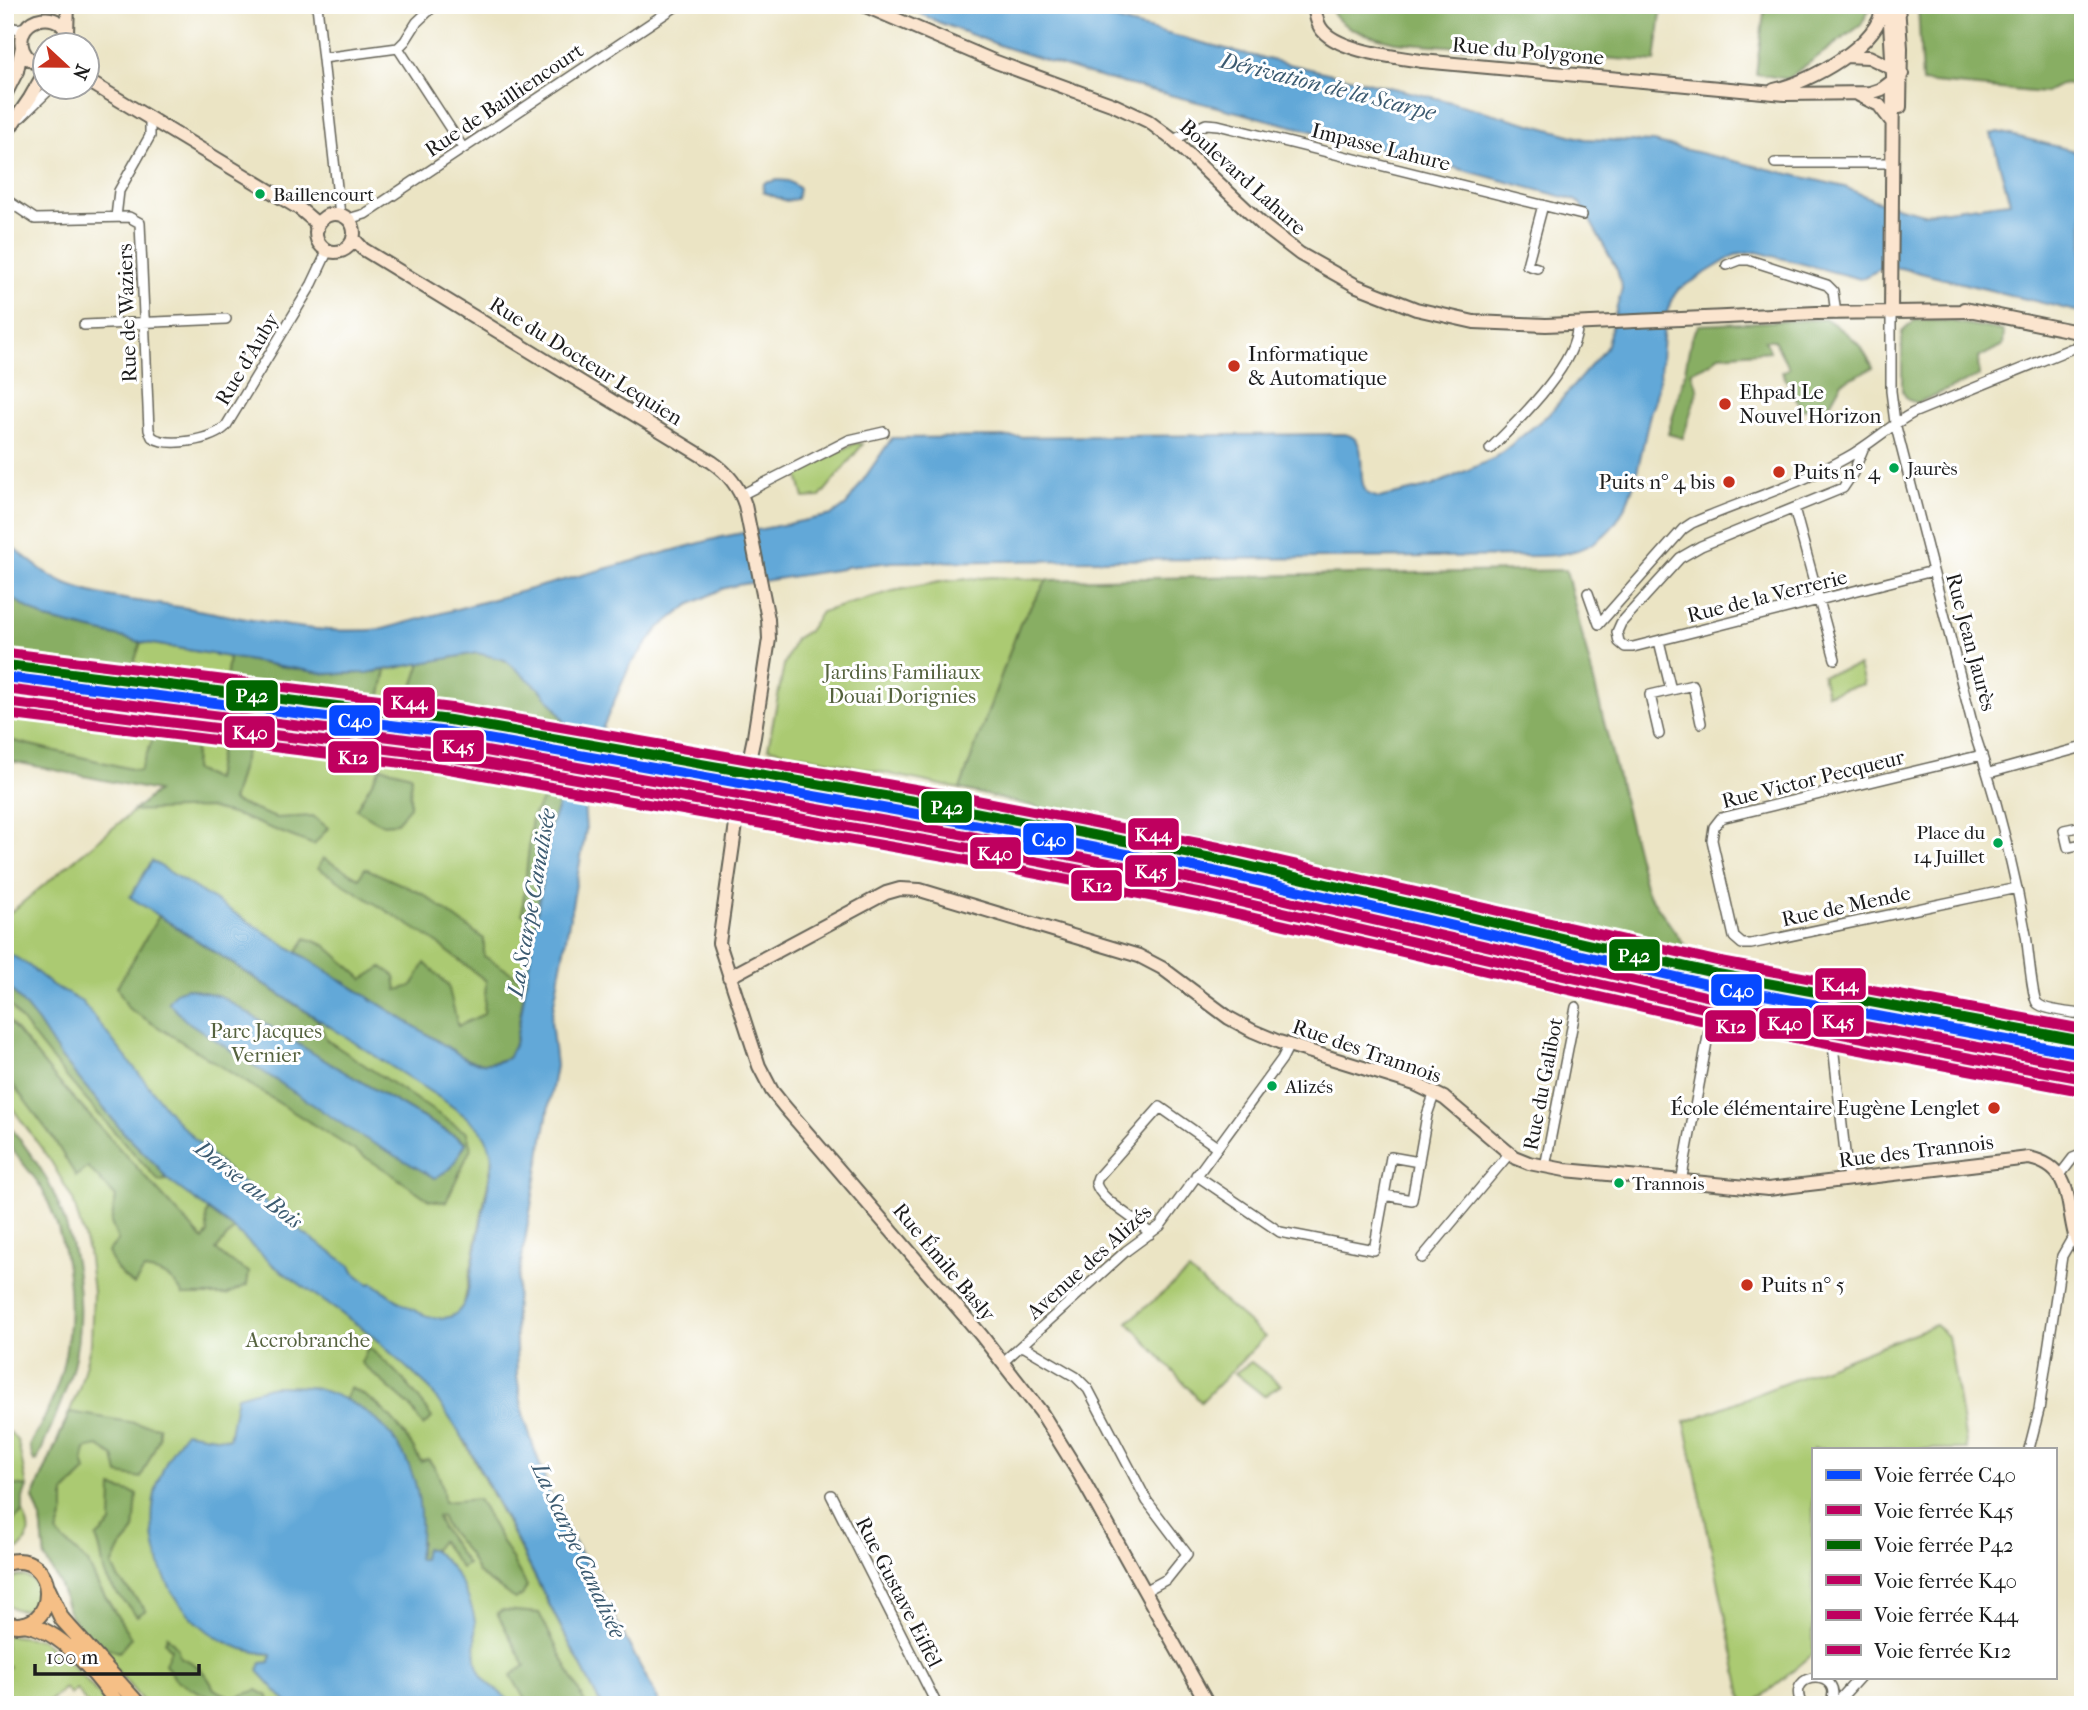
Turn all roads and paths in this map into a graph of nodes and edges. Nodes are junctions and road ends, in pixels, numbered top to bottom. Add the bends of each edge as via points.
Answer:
1 (42, 5) edge
2 (68, 5) edge
3 (317, 5) edge
4 (435, 5) edge
5 (678, 5) edge
6 (863, 5) edge
7 (1314, 5) edge
8 (1882, 5) edge
9 (1889, 5) edge
10 (1898, 5) edge
11 (30, 24) junction
12 (5, 25) edge
13 (65, 32) edge
14 (68, 32) edge
15 (22, 47) junction
16 (398, 48) junction
17 (1844, 56) junction
18 (323, 58) junction
19 (32, 61) edge
20 (1896, 74) junction
21 (102, 80) edge
22 (102, 90) edge
23 (1763, 91) junction
24 (32, 92) edge
25 (1856, 94) junction
26 (5, 95) edge
27 (36, 102) edge
28 (150, 119) junction
29 (15, 122) junction
30 (1892, 122) junction
31 (5, 135) edge
32 (1173, 140) junction
33 (463, 148) junction
34 (217, 158) junction
35 (1774, 163) dead end
36 (1891, 163) junction
37 (1893, 193) junction
38 (5, 199) edge
39 (1543, 205) junction
40 (300, 209) junction
41 (1582, 215) dead end
42 (116, 217) junction
43 (338, 217) junction
44 (317, 229) junction
45 (354, 238) junction
46 (328, 250) junction
47 (343, 250) junction
48 (377, 257) junction
49 (1727, 265) dead end
50 (1537, 268) dead end
51 (1891, 308) junction
52 (1836, 311) junction
53 (226, 319) dead end
54 (145, 322) junction
55 (1577, 324) junction
56 (84, 325) dead end
57 (2083, 336) edge
58 (1895, 423) junction
59 (884, 432) dead end
60 (163, 441) joint
61 (1490, 449) dead end
62 (1863, 449) junction
63 (741, 495) junction
64 (1794, 508) junction
65 (1933, 571) junction
66 (1588, 593) dead end
67 (1821, 601) junction
68 (1659, 641) junction
69 (1835, 659) dead end
70 (1671, 690) junction
71 (1702, 723) dead end
72 (1659, 734) dead end
73 (2083, 747) edge
74 (1982, 755) junction
75 (1989, 773) junction
76 (2083, 826) edge
77 (735, 830) joint
78 (2083, 844) edge
79 (1722, 886) joint
80 (2017, 888) junction
81 (729, 977) junction
82 (1576, 1007) dead end
83 (2083, 1014) edge
84 (1709, 1031) dead end
85 (1832, 1036) dead end
86 (1289, 1045) junction
87 (1435, 1092) junction
88 (1217, 1147) junction
89 (1510, 1154) junction
90 (2083, 1154) edge
91 (1419, 1162) junction
92 (1545, 1167) junction
93 (1196, 1175) junction
94 (2060, 1175) junction
95 (1848, 1179) junction
96 (1681, 1181) junction
97 (1384, 1195) junction
98 (1150, 1234) junction
99 (2074, 1235) junction
100 (2083, 1254) edge
101 (1422, 1258) dead end
102 (1023, 1346) junction
103 (1003, 1362) junction
104 (2029, 1448) edge
105 (831, 1495) dead end
106 (8, 1561) edge
107 (48, 1589) junction
108 (1145, 1591) junction
109 (12, 1624) edge
110 (1812, 1678) edge
111 (1820, 1678) edge
112 (1859, 1678) edge
113 (1830, 1703) edge
114 (119, 1705) edge
115 (139, 1705) edge
116 (937, 1705) edge
117 (1208, 1705) edge
118 (1802, 1705) edge

1 - 11 street
2 - 14 street
3 - 18 street
4 - 16 street
5 - 33 street, Rue de Bailliencourt
6 - 32 street, Boulevard Lahure via 996,62 1125,109
7 - 23 street, Rue du Polygone via 1320,27 1328,36 1387,55
8 - 17 street, Rue du Polygone via 1876,29
9 - 20 street
10 - 20 street
11 - 12 street via 17,29
11 - 13 street via 54,19
11 - 15 street via 22,36
15 - 19 street
15 - 26 street
16 - 18 street
16 - 33 street
17 - 20 street via 1869,57
17 - 23 street, Rue du Polygone via 1801,81
18 - 43 street
20 - 25 street, Rue du Polygone via 1879,90
20 - 30 street
20 - 37 street via 1898,146
21 - 34 street
22 - 28 street
23 - 25 street, Rue du Polygone
24 - 29 street
25 - 30 street via 1879,106
27 - 29 street
28 - 34 street
28 - 42 street, Rue de Waziers via 148,140 121,185
29 - 31 street
30 - 36 street
32 - 39 street, Impasse Lahure via 1206,124 1218,125
32 - 55 street, Boulevard Lahure via 1283,242 1372,293 1474,322
33 - 43 street, Rue de Bailliencourt via 365,214
34 - 40 street
35 - 36 street
36 - 37 street
37 - 51 street, Rue Jean Jaurès
38 - 42 street via 36,219
39 - 41 street, Impasse Lahure
39 - 50 street via 1527,265
40 - 43 street
40 - 44 street
42 - 54 street, Rue de Waziers via 132,217 141,226
43 - 44 street via 321,221
43 - 45 street via 353,226
44 - 46 street via 319,243
45 - 47 street
45 - 48 street, Rue du Docteur Lequien
46 - 47 street
46 - 60 street, Rue d'Auby via 226,426 206,439
47 - 48 street, Rue du Docteur Lequien
48 - 63 street, Rue du Docteur Lequien via 712,462
49 - 52 street via 1749,260 1823,283 1833,291
51 - 52 street, Boulevard Lahure
51 - 57 street, Boulevard Lahure via 1945,305
51 - 58 street, Rue Jean Jaurès
52 - 55 street, Boulevard Lahure
53 - 54 street
54 - 56 street
54 - 60 street, Rue de Waziers via 149,430 152,437
55 - 61 street via 1578,336 1541,396
57 - 58 street via 2075,347
58 - 62 street
58 - 65 street, Rue Jean Jaurès
59 - 63 street via 849,440
62 - 64 street via 1843,488
62 - 66 street via 1687,526 1599,624
63 - 77 street, Rue du Docteur Lequien via 768,619 769,648
64 - 67 street
64 - 68 street, Rue de la Verrerie via 1680,558 1625,619 1617,635 1628,648
65 - 67 street, Rue de la Verrerie
65 - 74 street, Rue Jean Jaurès
67 - 68 street, Rue de la Verrerie
67 - 69 street
68 - 70 street
70 - 71 street via 1693,685
70 - 72 street via 1650,695
73 - 75 street
74 - 75 street, Rue Jean Jaurès
74 - 79 street, Rue Victor Pecqueur via 1721,818 1712,835
75 - 80 street, Rue Jean Jaurès
76 - 78 street via 2064,830 2068,847
77 - 81 street, Rue Émile Basly via 719,937
79 - 80 street, Rue de Mende via 1734,937 1747,944
80 - 83 street, Rue Jean Jaurès via 2037,1004
81 - 86 street, Rue des Trannois via 886,893 912,889 1139,956 1229,1018
81 - 103 street, Rue Émile Basly via 772,1091
82 - 92 street, Rue du Galibot
84 - 96 street
85 - 95 street
86 - 87 street, Rue des Trannois
86 - 88 street, Avenue des Alizés
87 - 89 street, Rue des Trannois
87 - 91 street
88 - 93 street, Avenue des Alizés
88 - 98 street via 1160,1107 1096,1180 1100,1192
89 - 92 street, Rue des Trannois
89 - 101 street
90 - 94 street via 2073,1158
91 - 97 street via 1412,1200
91 - 97 street via 1391,1157
92 - 96 street, Rue des Trannois
93 - 97 street via 1275,1230 1374,1250
93 - 98 street, Avenue des Alizés
94 - 95 street, Rue des Trannois via 2046,1163 2024,1157
94 - 99 street
95 - 96 street, Rue des Trannois via 1768,1189
98 - 102 street, Avenue des Alizés
99 - 100 street
99 - 104 street via 2063,1256
102 - 103 street, Avenue des Alizés
102 - 108 street via 1084,1384 1147,1501 1187,1554 1167,1579
103 - 108 street, Rue Émile Basly via 1066,1451
105 - 116 street, Rue Gustave Eiffel
106 - 107 main road via 36,1568
107 - 109 main road via 43,1611 35,1619
107 - 115 main road via 62,1619
108 - 117 street, Rue Émile Basly
109 - 114 main road via 38,1627 54,1636
110 - 118 street via 1801,1685
111 - 113 street via 1831,1687
112 - 113 street

